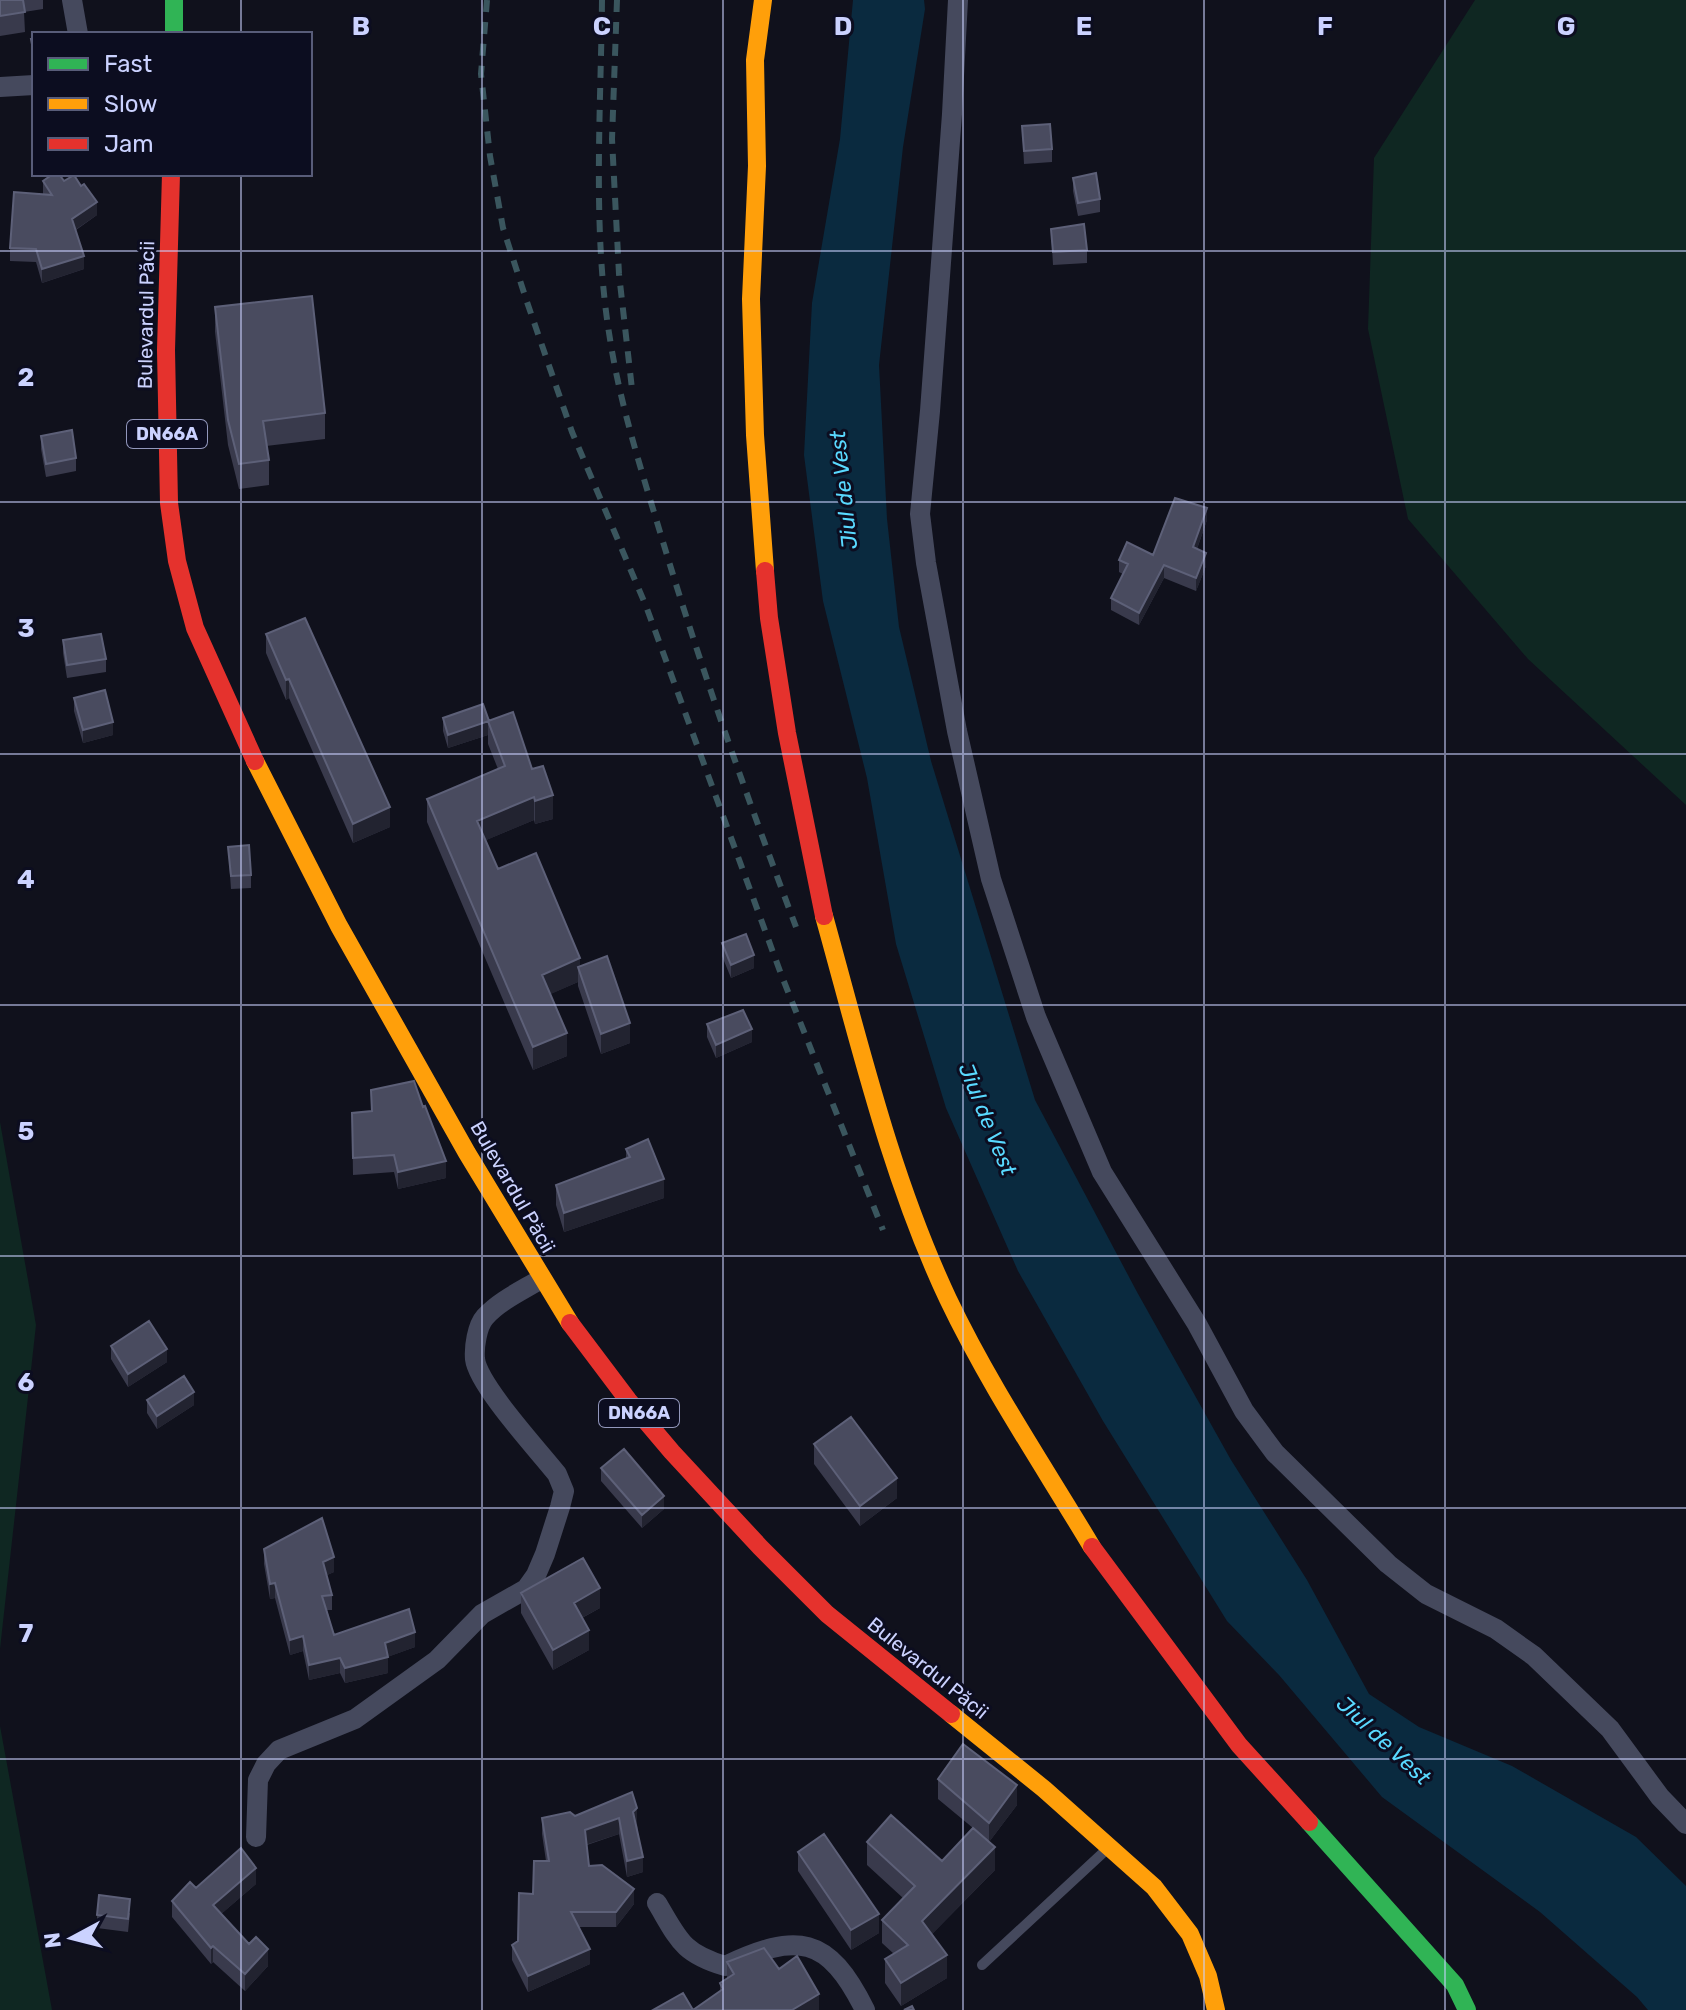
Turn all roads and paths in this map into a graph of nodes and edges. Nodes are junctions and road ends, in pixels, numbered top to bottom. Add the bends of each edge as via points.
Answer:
1 (72, 0) edge
2 (174, 0) edge
3 (763, 0) edge
4 (958, 0) edge
5 (78, 32) edge
6 (174, 32) edge
7 (32, 85) edge
8 (0, 87) edge
9 (154, 176) edge
10 (171, 176) edge
11 (170, 197) junction
12 (541, 1279) junction
13 (1686, 1824) edge
14 (256, 1837) dead end
15 (1110, 1846) junction
16 (657, 1903) dead end
17 (982, 1965) dead end
18 (865, 2010) edge
19 (1216, 2010) edge
20 (1467, 2010) edge

1 - 5 street
2 - 6 main road
3 - 20 main road via 755,60 751,299 769,618 819,897 914,1219 983,1366 1099,1558 1239,1745 1455,1985
4 - 13 street via 920,514 960,746 991,879 1036,1017 1102,1172 1197,1324 1244,1411 1275,1453 1388,1564 1426,1594 1496,1629 1534,1656 1610,1729
7 - 8 street
9 - 11 street
10 - 11 main road, Bulevardul Păcii / DN66A
11 - 12 main road, Bulevardul Păcii / DN66A via 169,503 195,628 271,796 339,926
12 - 14 street via 484,1318 475,1360 486,1384 557,1474 564,1491 536,1575 526,1589 482,1614 437,1660 367,1711 279,1750 258,1780
12 - 15 main road, Bulevardul Păcii / DN66A via 628,1400 798,1586
15 - 17 lane
15 - 19 main road, Bulevardul Păcii / DN66A via 1154,1887 1190,1934
16 - 18 street via 681,1944 701,1959 725,1966 753,1953 795,1944 826,1954

